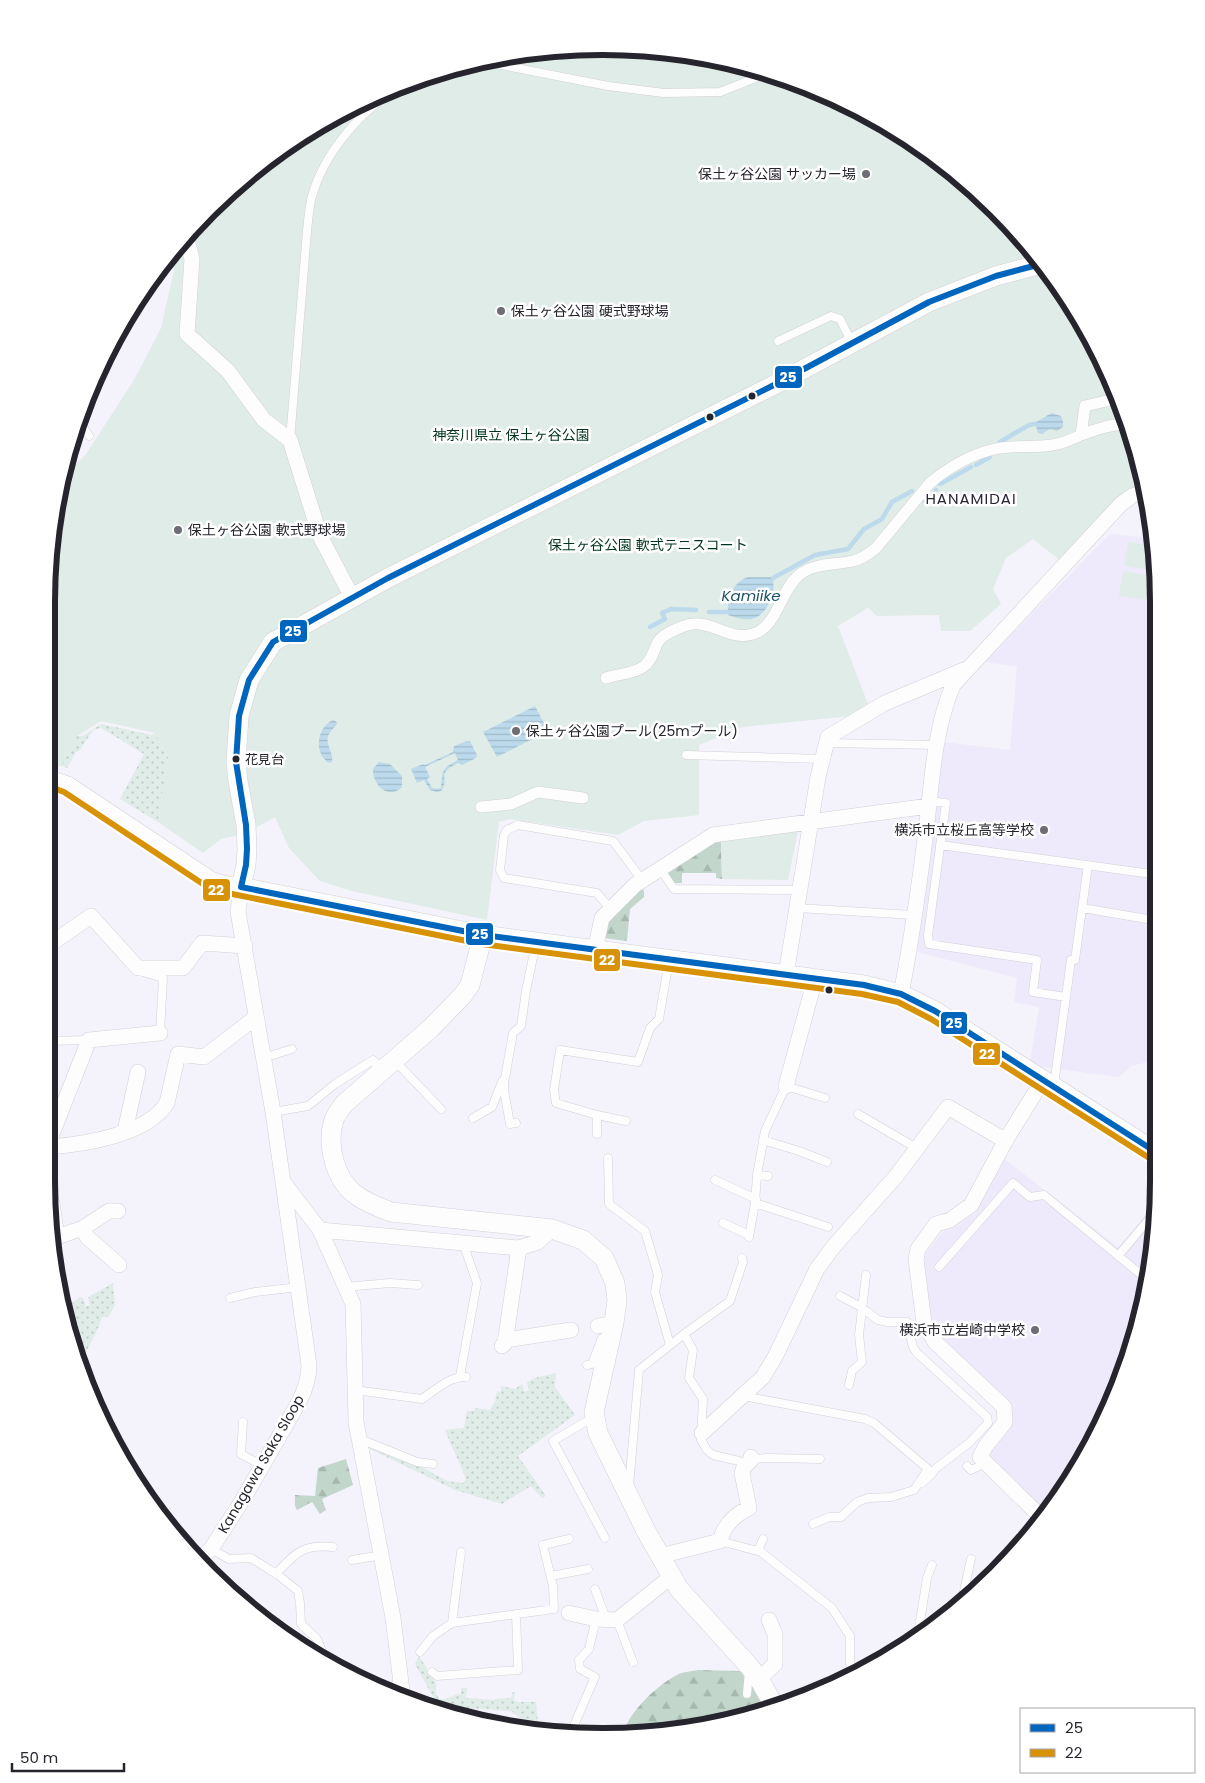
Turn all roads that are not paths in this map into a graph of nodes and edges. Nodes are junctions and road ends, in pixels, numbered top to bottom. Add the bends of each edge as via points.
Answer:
1 (502, 65) edge
2 (757, 78) edge
3 (377, 104) edge
4 (188, 245) edge
5 (1034, 266) edge
6 (778, 341) dead end
7 (852, 343) junction
8 (1111, 400) edge
9 (1120, 424) edge
10 (84, 428) edge
11 (1082, 435) junction
12 (89, 436) dead end
13 (290, 440) junction
14 (1139, 494) edge
15 (353, 599) junction
16 (967, 668) junction
17 (606, 678) dead end
18 (827, 743) junction
19 (937, 745) junction
20 (686, 755) dead end
21 (823, 759) junction
22 (55, 780) edge
23 (583, 798) dead end
24 (929, 803) junction
25 (481, 807) dead end
26 (810, 822) junction
27 (940, 845) junction
28 (1088, 865) junction
29 (660, 869) junction
30 (1150, 874) edge
31 (642, 880) junction
32 (241, 887) junction
33 (800, 890) junction
34 (797, 908) junction
35 (1082, 908) junction
36 (611, 910) junction
37 (914, 915) junction
38 (1150, 919) edge
39 (483, 936) junction
40 (55, 941) edge
41 (536, 943) junction
42 (245, 946) junction
43 (595, 950) junction
44 (669, 961) junction
45 (138, 968) junction
46 (786, 975) junction
47 (815, 979) junction
48 (901, 994) junction
49 (1066, 997) junction
50 (256, 1018) junction
51 (160, 1033) joint
52 (89, 1040) junction
53 (55, 1041) edge
54 (292, 1049) dead end
55 (263, 1058) junction
56 (388, 1064) junction
57 (138, 1072) dead end
58 (505, 1078) junction
59 (1048, 1083) junction
60 (786, 1086) junction
61 (825, 1098) dead end
62 (441, 1109) dead end
63 (273, 1112) junction
64 (858, 1114) dead end
65 (597, 1115) junction
66 (473, 1118) dead end
67 (626, 1121) dead end
68 (516, 1124) dead end
69 (55, 1126) edge
70 (125, 1132) junction
71 (597, 1134) dead end
72 (763, 1140) junction
73 (1006, 1141) junction
74 (55, 1146) edge
75 (1150, 1148) edge
76 (918, 1149) junction
77 (608, 1158) dead end
78 (827, 1162) dead end
79 (758, 1175) junction
80 (768, 1176) dead end
81 (715, 1180) dead end
82 (283, 1182) junction
83 (756, 1201) junction
84 (118, 1210) dead end
85 (1149, 1219) edge
86 (723, 1222) dead end
87 (83, 1228) junction
88 (828, 1228) dead end
89 (552, 1229) junction
90 (320, 1230) junction
91 (59, 1239) edge
92 (463, 1243) junction
93 (519, 1248) junction
94 (1118, 1256) junction
95 (742, 1258) dead end
96 (119, 1265) dead end
97 (939, 1267) dead end
98 (866, 1275) dead end
99 (1141, 1275) edge
100 (418, 1285) dead end
101 (299, 1287) junction
102 (345, 1287) junction
103 (840, 1296) dead end
104 (230, 1298) dead end
105 (861, 1307) junction
106 (571, 1330) dead end
107 (608, 1330) junction
108 (684, 1334) junction
109 (670, 1345) junction
110 (587, 1365) dead end
111 (849, 1385) dead end
112 (356, 1390) junction
113 (742, 1396) junction
114 (594, 1421) junction
115 (243, 1422) dead end
116 (702, 1433) junction
117 (360, 1439) junction
118 (969, 1443) junction
119 (968, 1452) dead end
120 (747, 1459) junction
121 (820, 1459) dead end
122 (986, 1463) junction
123 (433, 1464) dead end
124 (263, 1466) junction
125 (967, 1466) dead end
126 (914, 1490) junction
127 (628, 1495) junction
128 (1037, 1513) edge
129 (813, 1524) dead end
130 (605, 1538) dead end
131 (569, 1539) dead end
132 (763, 1539) dead end
133 (720, 1542) junction
134 (333, 1547) dead end
135 (211, 1549) junction
136 (758, 1551) junction
137 (461, 1552) dead end
138 (204, 1555) edge
139 (382, 1555) junction
140 (660, 1556) junction
141 (971, 1559) dead end
142 (352, 1560) dead end
143 (932, 1565) dead end
144 (588, 1569) dead end
145 (276, 1574) junction
146 (550, 1576) junction
147 (672, 1576) junction
148 (595, 1589) dead end
149 (964, 1591) edge
150 (562, 1611) junction
151 (516, 1614) junction
152 (606, 1619) junction
153 (769, 1620) dead end
154 (452, 1623) junction
155 (919, 1627) edge
156 (322, 1651) edge
157 (420, 1652) dead end
158 (633, 1662) dead end
159 (853, 1668) edge
160 (432, 1672) dead end
161 (754, 1672) junction
162 (401, 1682) junction
163 (393, 1686) edge
164 (402, 1689) edge
165 (747, 1694) dead end
166 (771, 1701) edge
167 (575, 1723) dead end

1 - 2 lane via 608,86 664,93 720,92
3 - 13 lane via 331,156 311,200
4 - 13 street via 192,259 187,334 228,371 264,420
5 - 7 street via 996,276 929,302
6 - 7 lane via 831,316 840,320
7 - 15 street via 388,578
8 - 11 street via 1085,406
9 - 11 street
10 - 12 lane
11 - 17 street via 1054,445 995,449 968,459 930,483 869,553 853,561 813,568 798,575 768,624 757,632 736,635 703,624 687,625 663,636 642,668
13 - 15 street via 320,536
14 - 16 street via 1121,504
15 - 32 street via 273,642 249,680 239,716 236,762 247,841
16 - 18 street via 885,703 828,737
16 - 19 street via 953,685
18 - 19 lane
18 - 21 street
19 - 24 street
20 - 21 lane
21 - 26 street
22 - 32 street via 68,784 211,879
23 - 25 street via 538,792 511,804
24 - 26 street
24 - 27 lane via 946,803
24 - 37 street
26 - 29 street via 713,836
26 - 33 street
27 - 28 lane
27 - 49 lane via 928,936 930,944 1037,960 1033,992
28 - 30 lane
28 - 35 lane
29 - 31 street
29 - 33 lane via 674,889
31 - 36 street
31 - 36 lane via 613,841 518,825 507,830 500,870 504,878 597,893
32 - 39 street
32 - 42 street, Kanagawa Saka Sloop via 238,912
33 - 34 street
34 - 37 lane
34 - 46 street
35 - 38 lane
35 - 49 lane
36 - 43 street via 602,918
37 - 48 street
39 - 41 street
39 - 56 street via 470,985 463,995 431,1028
40 - 45 street via 91,916
41 - 43 street
41 - 58 lane via 521,1026 513,1033
42 - 45 street via 202,943 183,968
42 - 50 street, Kanagawa Saka Sloop
43 - 44 street
44 - 46 street
44 - 65 lane via 659,1019 650,1028 638,1062 560,1050 554,1090 556,1103
45 - 51 lane via 163,978
46 - 47 street
47 - 48 street via 864,985
47 - 60 street
48 - 59 street via 935,1011
49 - 59 lane
50 - 55 street, Kanagawa Saka Sloop
50 - 70 street via 204,1057 178,1054 163,1110
51 - 52 street
52 - 53 lane
52 - 69 street
54 - 55 lane
55 - 63 street, Kanagawa Saka Sloop
56 - 62 lane
56 - 63 lane via 373,1060 308,1106
56 - 89 street via 344,1104 334,1119 331,1139 334,1158 341,1177 354,1194 390,1212
57 - 70 street
58 - 66 lane via 492,1107
58 - 68 lane via 510,1124
59 - 73 street
59 - 75 street
60 - 61 lane
60 - 72 lane
63 - 82 street, Kanagawa Saka Sloop
64 - 76 lane
65 - 67 lane
65 - 71 lane
70 - 74 street via 103,1140
72 - 78 lane
72 - 79 lane
73 - 76 street via 948,1107
73 - 122 street via 971,1205 950,1220 936,1224 918,1249 916,1259 924,1322 935,1342 1004,1407 1005,1422 984,1447 980,1457
76 - 113 street via 817,1269 816,1281 776,1355 762,1377
77 - 109 lane via 609,1204 645,1231 658,1275 655,1292
79 - 80 lane
79 - 83 lane
81 - 83 lane
82 - 90 street
82 - 101 street, Kanagawa Saka Sloop via 285,1216
83 - 86 lane via 749,1236
83 - 88 lane
84 - 87 street via 109,1211
85 - 94 lane
87 - 91 street
87 - 96 street via 87,1237
89 - 93 street via 538,1242
89 - 107 street via 583,1240 604,1258 615,1283 617,1300
90 - 92 street
90 - 102 street
92 - 93 street
92 - 112 lane via 477,1283 463,1377 452,1379 422,1399
93 - 106 street via 504,1343
94 - 97 lane via 1044,1195 1030,1197 1013,1183
94 - 99 lane
95 - 108 lane via 730,1301
98 - 105 lane
100 - 102 lane via 390,1283
101 - 104 lane
101 - 124 street, Kanagawa Saka Sloop via 309,1376 299,1402
102 - 112 street via 353,1304
103 - 105 lane
105 - 111 lane via 859,1335 862,1362 852,1371
105 - 118 lane via 878,1320 907,1322 912,1347 917,1353 987,1417 988,1422
107 - 110 lane via 592,1364
107 - 114 street
108 - 109 lane
108 - 116 lane via 693,1350 689,1378 703,1399
109 - 127 lane via 639,1370
112 - 117 street via 356,1422
113 - 116 street
113 - 126 lane via 874,1423 928,1469
114 - 127 street
114 - 130 lane via 585,1422 553,1441
115 - 124 lane via 241,1454
116 - 120 lane via 701,1440 713,1455
117 - 123 lane via 418,1462
117 - 139 street
118 - 119 lane
118 - 126 lane
120 - 121 lane
120 - 133 street via 742,1473 749,1508 735,1515 722,1532
122 - 125 lane via 971,1470
122 - 128 street
124 - 135 street, Kanagawa Saka Sloop
126 - 129 lane via 891,1497 868,1498 857,1502 841,1516
127 - 140 street
131 - 146 lane via 543,1545
132 - 136 lane
133 - 136 lane
133 - 140 street
134 - 145 lane via 318,1545 305,1548 295,1553
135 - 138 street, Kanagawa Saka Sloop
135 - 145 lane via 229,1559 251,1558
136 - 159 lane via 832,1608 850,1636 850,1664
137 - 154 lane
139 - 142 lane
139 - 162 street
140 - 147 street
141 - 149 lane
143 - 155 lane
144 - 146 lane
145 - 156 lane via 298,1591 301,1624 317,1639
146 - 150 lane
147 - 152 street
147 - 161 street via 679,1589
148 - 152 lane
150 - 151 lane
150 - 152 street
151 - 154 lane
151 - 160 lane via 518,1670 437,1676
152 - 158 lane
152 - 167 lane via 579,1660 580,1669 595,1677
153 - 161 street via 775,1634 775,1664
154 - 157 lane via 433,1636
161 - 165 lane
161 - 166 street
162 - 163 lane
162 - 164 street

